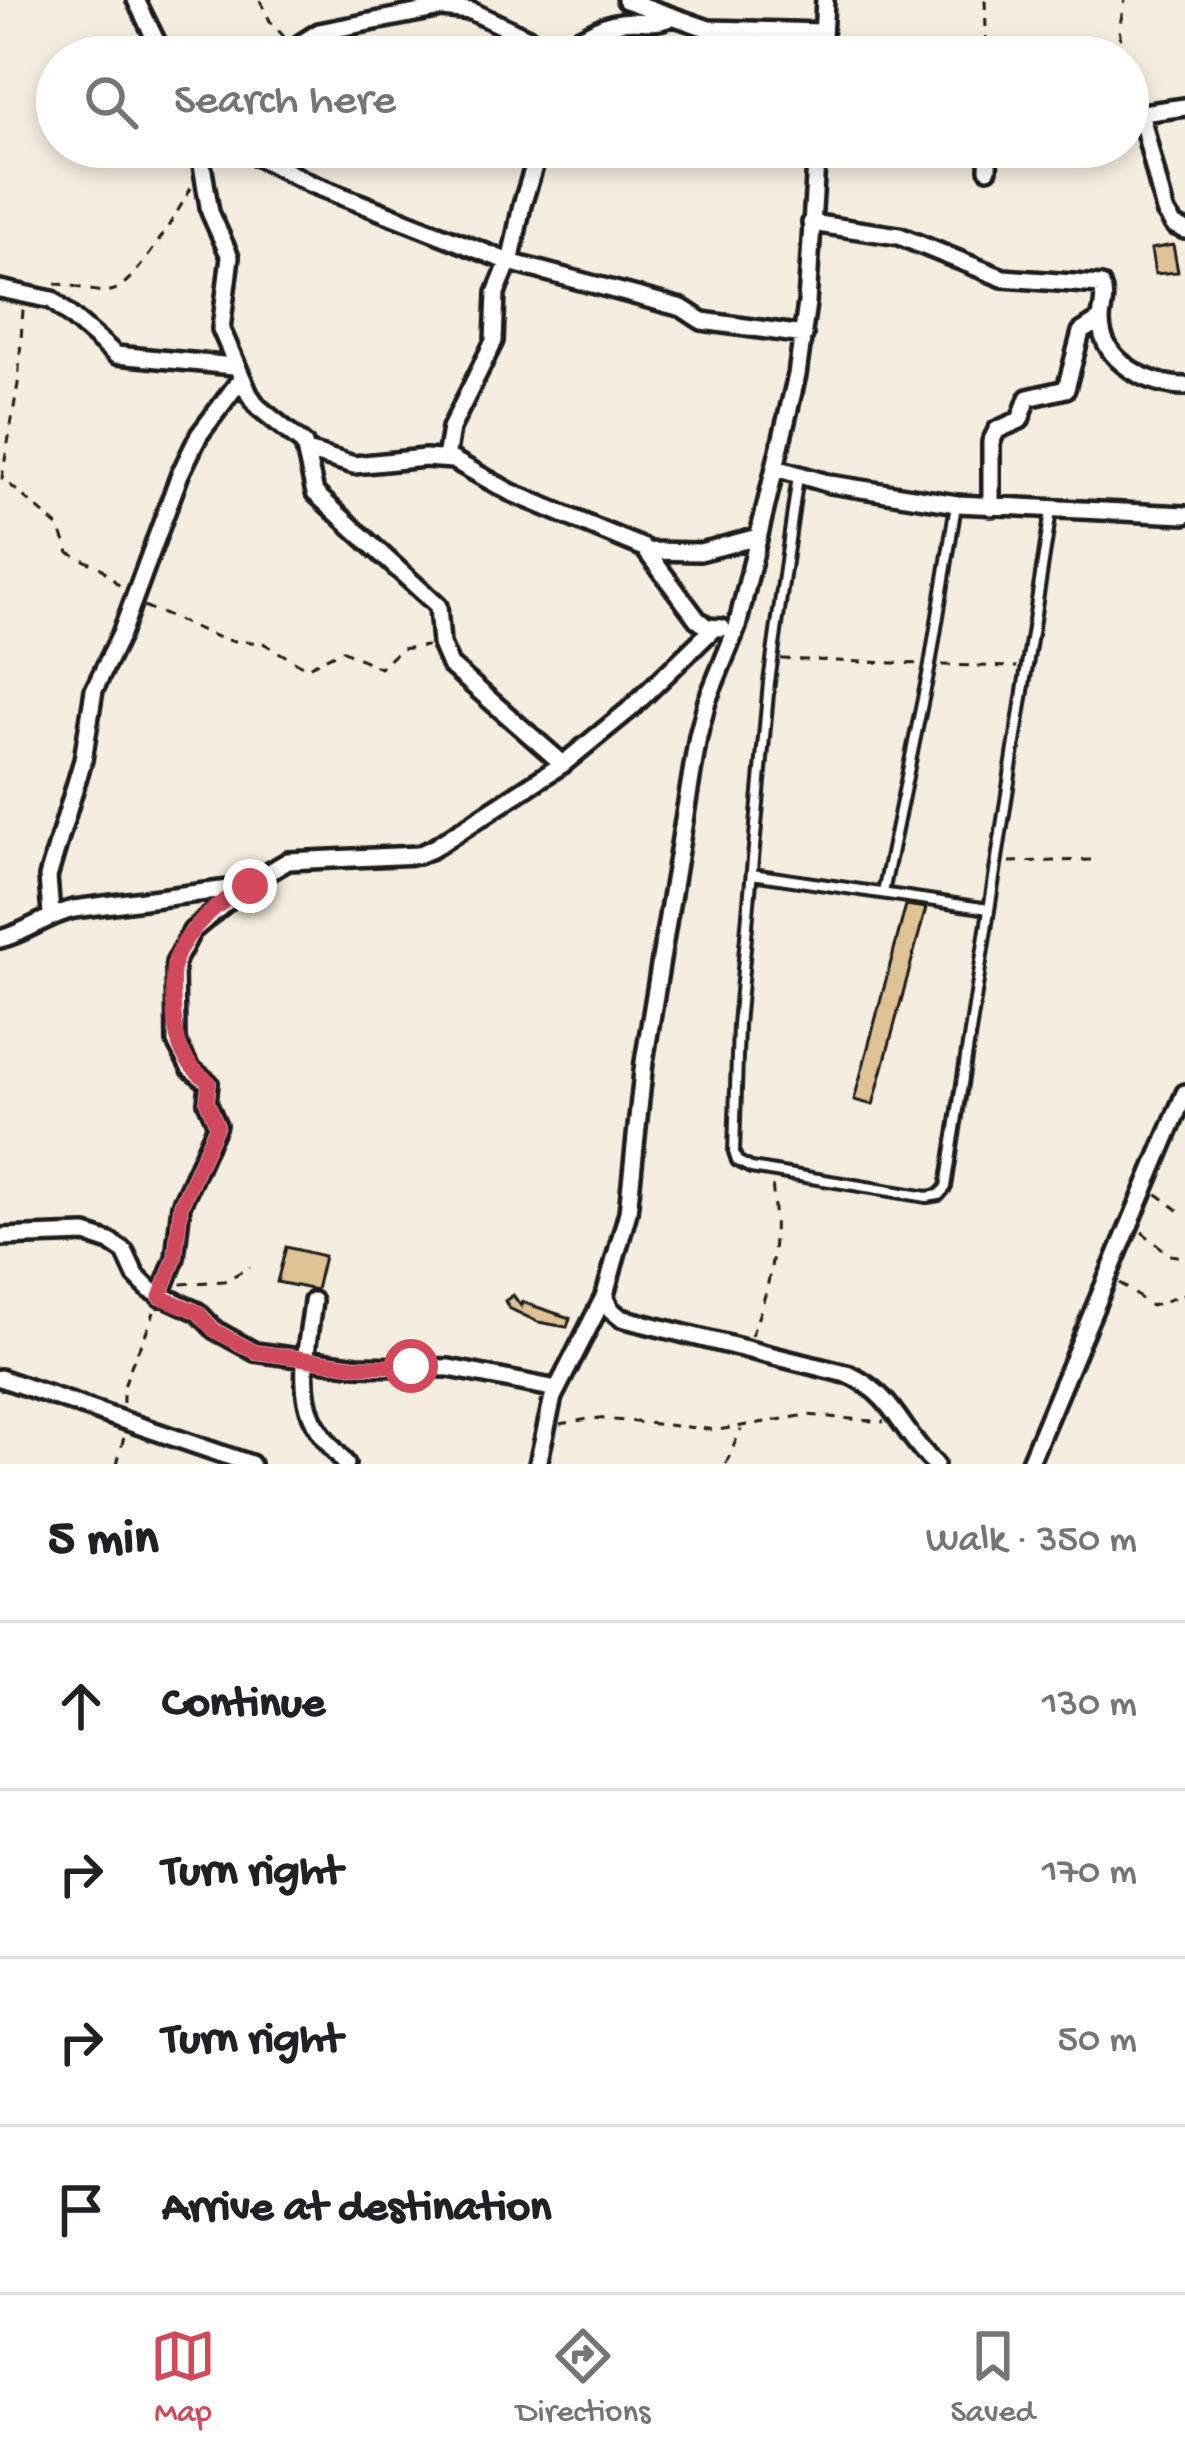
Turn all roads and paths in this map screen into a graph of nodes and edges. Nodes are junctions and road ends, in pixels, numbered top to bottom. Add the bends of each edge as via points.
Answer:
1 (136, 0) edge
2 (260, 0) edge
3 (626, 0) edge
4 (825, 0) edge
5 (985, 0) edge
6 (1126, 0) edge
7 (671, 16) junction
8 (823, 32) junction
9 (154, 36) edge
10 (282, 36) edge
11 (314, 36) edge
12 (524, 36) edge
13 (597, 36) edge
14 (823, 36) edge
15 (987, 36) edge
16 (1120, 36) edge
17 (1185, 107) edge
18 (1149, 113) edge
19 (1149, 161) edge
20 (280, 168) edge
21 (534, 168) edge
22 (815, 168) edge
23 (201, 170) joint
24 (811, 223) junction
25 (1185, 230) edge
26 (509, 262) junction
27 (0, 290) edge
28 (30, 292) junction
29 (1101, 319) junction
30 (804, 335) junction
31 (238, 373) junction
32 (1185, 386) edge
33 (308, 451) junction
34 (446, 458) junction
35 (776, 468) junction
36 (798, 476) junction
37 (957, 504) junction
38 (991, 507) junction
39 (1051, 511) junction
40 (1185, 515) edge
41 (758, 537) junction
42 (649, 551) junction
43 (132, 599) junction
44 (736, 627) junction
45 (713, 629) junction
46 (441, 644) junction
47 (773, 659) junction
48 (930, 665) junction
49 (1027, 667) junction
50 (563, 764) junction
51 (1093, 860) dead end
52 (997, 863) junction
53 (752, 874) junction
54 (244, 887) junction
55 (883, 893) junction
56 (989, 909) junction
57 (52, 914) junction
58 (0, 939) edge
59 (1185, 1093) edge
60 (772, 1172) junction
61 (1147, 1184) junction
62 (1185, 1215) edge
63 (1132, 1220) junction
64 (0, 1237) edge
65 (1185, 1256) edge
66 (250, 1267) dead end
67 (1109, 1275) junction
68 (164, 1289) junction
69 (1185, 1294) edge
70 (604, 1296) junction
71 (313, 1301) dead end
72 (746, 1349) junction
73 (307, 1361) junction
74 (0, 1378) edge
75 (557, 1389) junction
76 (125, 1422) junction
77 (904, 1425) junction
78 (547, 1426) junction
79 (741, 1429) junction
80 (117, 1464) edge
81 (251, 1464) edge
82 (346, 1464) edge
83 (538, 1464) edge
84 (726, 1464) edge
85 (935, 1464) edge
86 (1029, 1464) edge

1 - 9 street
2 - 10 path
3 - 7 street
4 - 8 street
5 - 15 path
6 - 16 path
7 - 8 street via 709,29
7 - 13 street via 620,22
8 - 14 street
11 - 12 street via 441,8 471,11
17 - 18 street
19 - 25 street via 1165,211
20 - 26 street
21 - 26 street
22 - 24 street
23 - 28 path via 118,288 67,284
23 - 31 street via 230,257 220,329
24 - 29 street via 899,236 1003,278 1095,284 1104,292
24 - 30 street
26 - 30 street via 682,308 702,321
26 - 34 street via 496,293 492,348 451,428
27 - 28 street
28 - 31 street via 63,307 116,355
28 - 43 path via 2,478 59,527 69,553 101,568
29 - 32 street via 1107,342 1134,374
29 - 38 street via 1078,337 1066,389 1028,398 1020,419 993,437
30 - 35 street
31 - 33 street via 258,407
31 - 43 street via 190,454
33 - 34 street via 354,464
33 - 46 street via 316,493 437,606
34 - 42 street
35 - 36 street
35 - 41 street
36 - 37 street
36 - 47 lane
37 - 38 street
37 - 48 lane
38 - 39 street
39 - 40 street
39 - 49 lane
41 - 42 street via 700,552
41 - 44 street
42 - 45 street via 697,619
43 - 46 path via 224,640 262,643 306,668 342,650 380,668 400,649
43 - 57 street via 94,690 83,760 48,877
44 - 45 street
44 - 70 street via 698,736 641,1080 628,1212
45 - 50 street
46 - 50 street via 461,677
47 - 48 path
47 - 53 lane
48 - 49 path
48 - 55 lane
49 - 52 lane
50 - 54 street via 425,853 283,862
51 - 52 path
52 - 56 lane
53 - 55 lane
53 - 60 lane via 734,1152 743,1166
54 - 57 street
54 - 68 street via 192,931 175,963 176,1042 209,1082 217,1125 181,1205
55 - 56 lane
56 - 60 lane via 943,1191 928,1197
57 - 58 street
59 - 61 street
60 - 72 path via 774,1259
61 - 62 path
61 - 63 street
63 - 65 path via 1153,1244
63 - 67 street
64 - 68 street via 96,1236 120,1247 136,1276
66 - 68 path via 208,1285
67 - 69 path via 1151,1306
67 - 86 street
68 - 73 street via 255,1352
68 - 76 path via 124,1379
70 - 72 street via 622,1318
70 - 75 street
71 - 73 street
72 - 77 street via 870,1384
73 - 75 street via 449,1368
73 - 82 street via 311,1415
74 - 76 street
75 - 78 street
76 - 80 path
76 - 81 street
77 - 79 path via 807,1415
77 - 85 street
78 - 79 path via 594,1418
78 - 83 street
79 - 84 path

